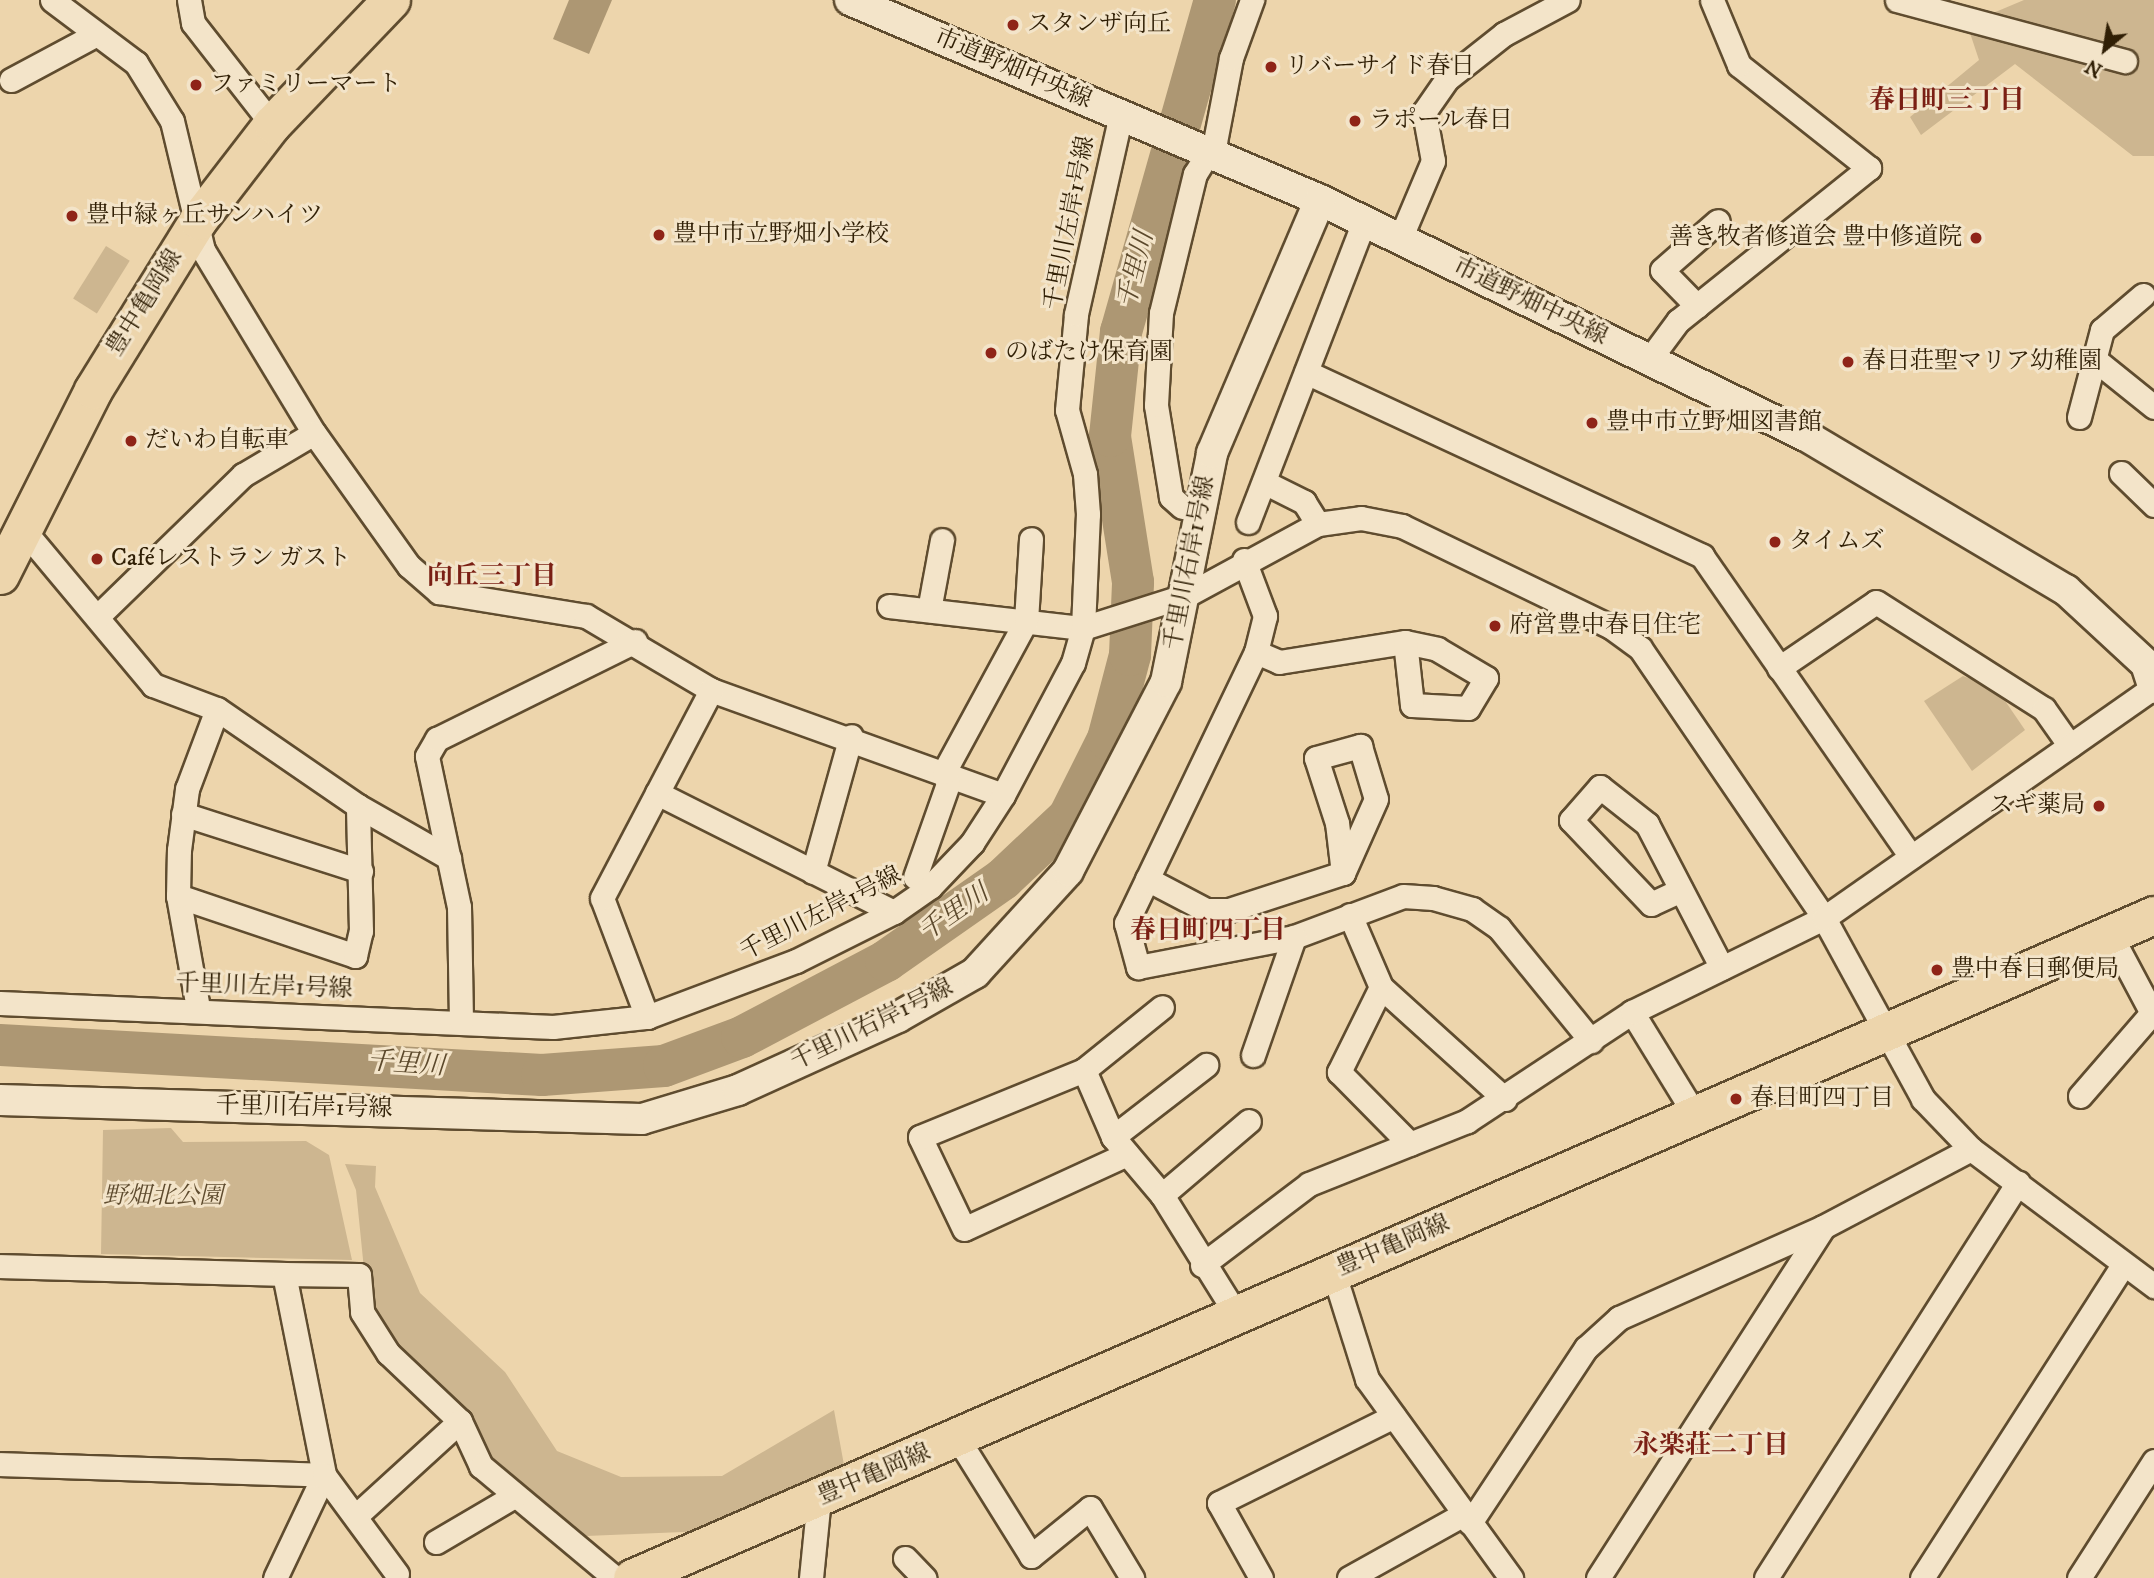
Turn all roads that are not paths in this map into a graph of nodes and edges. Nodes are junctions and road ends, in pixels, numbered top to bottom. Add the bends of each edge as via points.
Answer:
1 (52, 0) edge
2 (189, 0) edge
3 (391, 0) edge
4 (850, 0) edge
5 (1252, 0) edge
6 (1567, 0) edge
7 (1712, 0) edge
8 (1896, 0) edge
9 (94, 34) junction
10 (2125, 61) dead end
11 (11, 80) dead end
12 (1125, 117) junction
13 (272, 124) junction
14 (1203, 150) junction
15 (1320, 200) junction
16 (198, 220) junction
17 (1364, 222) junction
18 (1718, 222) dead end
19 (1400, 239) junction
20 (2143, 295) dead end
21 (1697, 306) junction
22 (2092, 358) junction
23 (1649, 359) junction
24 (1306, 372) junction
25 (2154, 407) edge
26 (2079, 417) dead end
27 (314, 433) junction
28 (2121, 473) dead end
29 (1264, 482) junction
30 (2154, 505) edge
31 (1182, 507) dead end
32 (1248, 522) dead end
33 (1318, 524) junction
34 (21, 527) junction
35 (1031, 538) dead end
36 (942, 540) dead end
37 (1244, 560) junction
38 (0, 575) edge
39 (1178, 598) junction
40 (889, 606) dead end
41 (929, 610) junction
42 (97, 617) junction
43 (1026, 621) junction
44 (1089, 626) junction
45 (635, 641) junction
46 (1405, 642) dead end
47 (1256, 652) junction
48 (1779, 668) junction
49 (2154, 687) edge
50 (711, 690) junction
51 (217, 709) junction
52 (851, 736) junction
53 (2070, 746) junction
54 (944, 772) junction
55 (657, 793) junction
56 (1003, 794) junction
57 (358, 806) junction
58 (183, 814) junction
59 (1911, 857) junction
60 (449, 858) junction
61 (361, 870) junction
62 (813, 872) junction
63 (1343, 873) junction
64 (915, 877) dead end
65 (1147, 879) junction
66 (1681, 890) junction
67 (178, 896) junction
68 (894, 912) junction
69 (1350, 915) junction
70 (2154, 915) edge
71 (1824, 918) junction
72 (2110, 934) junction
73 (1294, 937) junction
74 (1722, 968) junction
75 (1381, 986) junction
76 (0, 1003) edge
77 (1162, 1007) dead end
78 (198, 1008) junction
79 (1632, 1012) junction
80 (647, 1017) junction
81 (461, 1021) junction
82 (1889, 1029) junction
83 (1591, 1041) junction
84 (1253, 1055) dead end
85 (1206, 1065) dead end
86 (1084, 1070) junction
87 (2080, 1096) dead end
88 (1505, 1099) junction
89 (0, 1100) edge
90 (1695, 1115) junction
91 (1249, 1121) dead end
92 (1410, 1144) junction
93 (1120, 1145) junction
94 (1971, 1149) junction
95 (2018, 1183) junction
96 (1162, 1195) junction
97 (1823, 1227) junction
98 (1202, 1265) junction
99 (2123, 1265) junction
100 (0, 1266) edge
101 (1333, 1271) junction
102 (284, 1274) junction
103 (2154, 1286) edge
104 (1238, 1317) junction
105 (1394, 1416) junction
106 (460, 1421) junction
107 (958, 1439) junction
108 (2154, 1461) edge
109 (0, 1464) edge
110 (324, 1475) junction
111 (514, 1496) junction
112 (819, 1498) junction
113 (358, 1514) junction
114 (1467, 1519) junction
115 (436, 1542) dead end
116 (1396, 1567) edge
117 (671, 1570) edge
118 (397, 1574) dead end
119 (275, 1578) edge
120 (615, 1578) edge
121 (632, 1578) edge
122 (811, 1578) edge
123 (1132, 1578) edge
124 (1261, 1578) edge
125 (1349, 1578) edge
126 (1511, 1578) edge
127 (1598, 1578) edge
128 (1766, 1578) edge
129 (1923, 1578) edge
130 (2079, 1578) edge

1 - 9 street
2 - 13 street via 193,23
3 - 13 main road, 豊中亀岡線
4 - 12 street, 市道野畑中央線
5 - 14 street, 千里川右岸1号線
6 - 19 street via 1504,34 1439,90 1424,112 1433,160
7 - 21 street via 1739,65 1869,168
8 - 10 street
9 - 11 street
9 - 16 street via 136,63 172,121 185,195
12 - 14 street, 市道野畑中央線
12 - 44 street, 千里川左岸1号線 via 1076,314 1067,410 1085,474
13 - 16 main road, 豊中亀岡線
14 - 15 street, 市道野畑中央線
14 - 31 street, 千里川右岸1号線 via 1175,241 1158,330 1157,413 1171,497
15 - 17 street, 市道野畑中央線
15 - 39 street, 千里川右岸1号線 via 1212,453
16 - 27 street via 203,250
16 - 34 main road, 豊中亀岡線 via 128,329
17 - 19 street, 市道野畑中央線
17 - 24 street
18 - 21 street via 1662,271
19 - 23 street, 市道野畑中央線
20 - 22 street via 2102,330
21 - 23 street
22 - 25 street
22 - 26 street
23 - 49 street, 市道野畑中央線 via 1808,438 2066,590 2146,664
24 - 29 street
24 - 48 street via 1702,556
27 - 42 street via 243,475
27 - 45 street via 409,566 439,592 586,616
28 - 30 street
29 - 32 street
29 - 33 street via 1304,502
33 - 37 street
33 - 71 street via 1361,517 1402,526 1611,627 1640,648
34 - 38 main road, 豊中亀岡線
34 - 42 street
35 - 43 street
36 - 41 street
37 - 39 street
37 - 47 street via 1265,616
39 - 44 street
39 - 89 street, 千里川右岸1号線 via 1166,682 1068,872 1034,916 975,973 898,1017 738,1090 642,1119
40 - 41 street
41 - 43 street
42 - 51 street via 153,685
43 - 44 street
43 - 54 street
44 - 56 street, 千里川左岸1号線
45 - 50 street
45 - 60 street via 437,738 427,756
46 - 47 street via 1279,662
47 - 65 street
48 - 53 street via 1876,602 2044,709
48 - 59 street
49 - 53 street
50 - 52 street
50 - 55 street
51 - 57 street
51 - 58 street
52 - 54 street
52 - 62 street
53 - 59 street
54 - 56 street
54 - 64 street via 948,784
55 - 62 street
55 - 80 street via 602,898
56 - 68 street, 千里川左岸1号線 via 972,844
57 - 60 street
57 - 61 street
58 - 61 street
58 - 67 street
59 - 71 street
60 - 81 street via 459,907
61 - 67 street via 355,956
62 - 68 street
63 - 63 street via 1337,823 1316,758 1360,746 1376,799
63 - 65 street via 1229,911 1206,910
65 - 73 street via 1126,923 1138,967
66 - 66 street via 1647,824 1600,787 1572,820 1651,904
66 - 74 street
67 - 78 street
68 - 80 street, 千里川左岸1号線 via 700,1002
69 - 73 street
69 - 75 street
69 - 83 street via 1403,896 1472,909 1499,928
70 - 72 main road, 豊中亀岡線
71 - 74 street
71 - 82 street
72 - 82 main road, 豊中亀岡線
72 - 87 street via 2152,1013
73 - 84 street
74 - 79 street
75 - 88 street
75 - 92 street via 1339,1072
76 - 78 street, 千里川左岸1号線
77 - 86 street
78 - 81 street, 千里川左岸1号線
79 - 83 street
79 - 90 street
80 - 81 street, 千里川左岸1号線 via 553,1027
82 - 90 main road, 豊中亀岡線
82 - 94 street via 1923,1099
83 - 88 street
85 - 93 street
86 - 93 street
86 - 93 street via 920,1137 964,1228
88 - 92 street
90 - 101 main road, 豊中亀岡線
91 - 96 street
92 - 98 street via 1309,1184
93 - 96 street
94 - 95 street
94 - 97 street
95 - 99 street
95 - 128 street
96 - 98 street
97 - 114 street via 1619,1318 1586,1348
97 - 127 street
98 - 104 street
99 - 103 street
99 - 129 street
100 - 102 street
101 - 104 main road, 豊中亀岡線
101 - 105 street via 1367,1379
102 - 106 street via 359,1275 362,1312 388,1353
102 - 110 street
104 - 107 main road, 豊中亀岡線
105 - 114 street
105 - 124 street via 1219,1503
106 - 111 street via 481,1466
106 - 113 street
107 - 112 main road, 豊中亀岡線
107 - 123 street via 1031,1556 1090,1508
108 - 130 street
109 - 110 street
110 - 113 street
110 - 119 street
111 - 115 street
111 - 120 street
112 - 117 main road, 豊中亀岡線
112 - 122 street
113 - 118 street
114 - 116 street
114 - 126 street
116 - 125 street
117 - 121 main road, 豊中亀岡線

